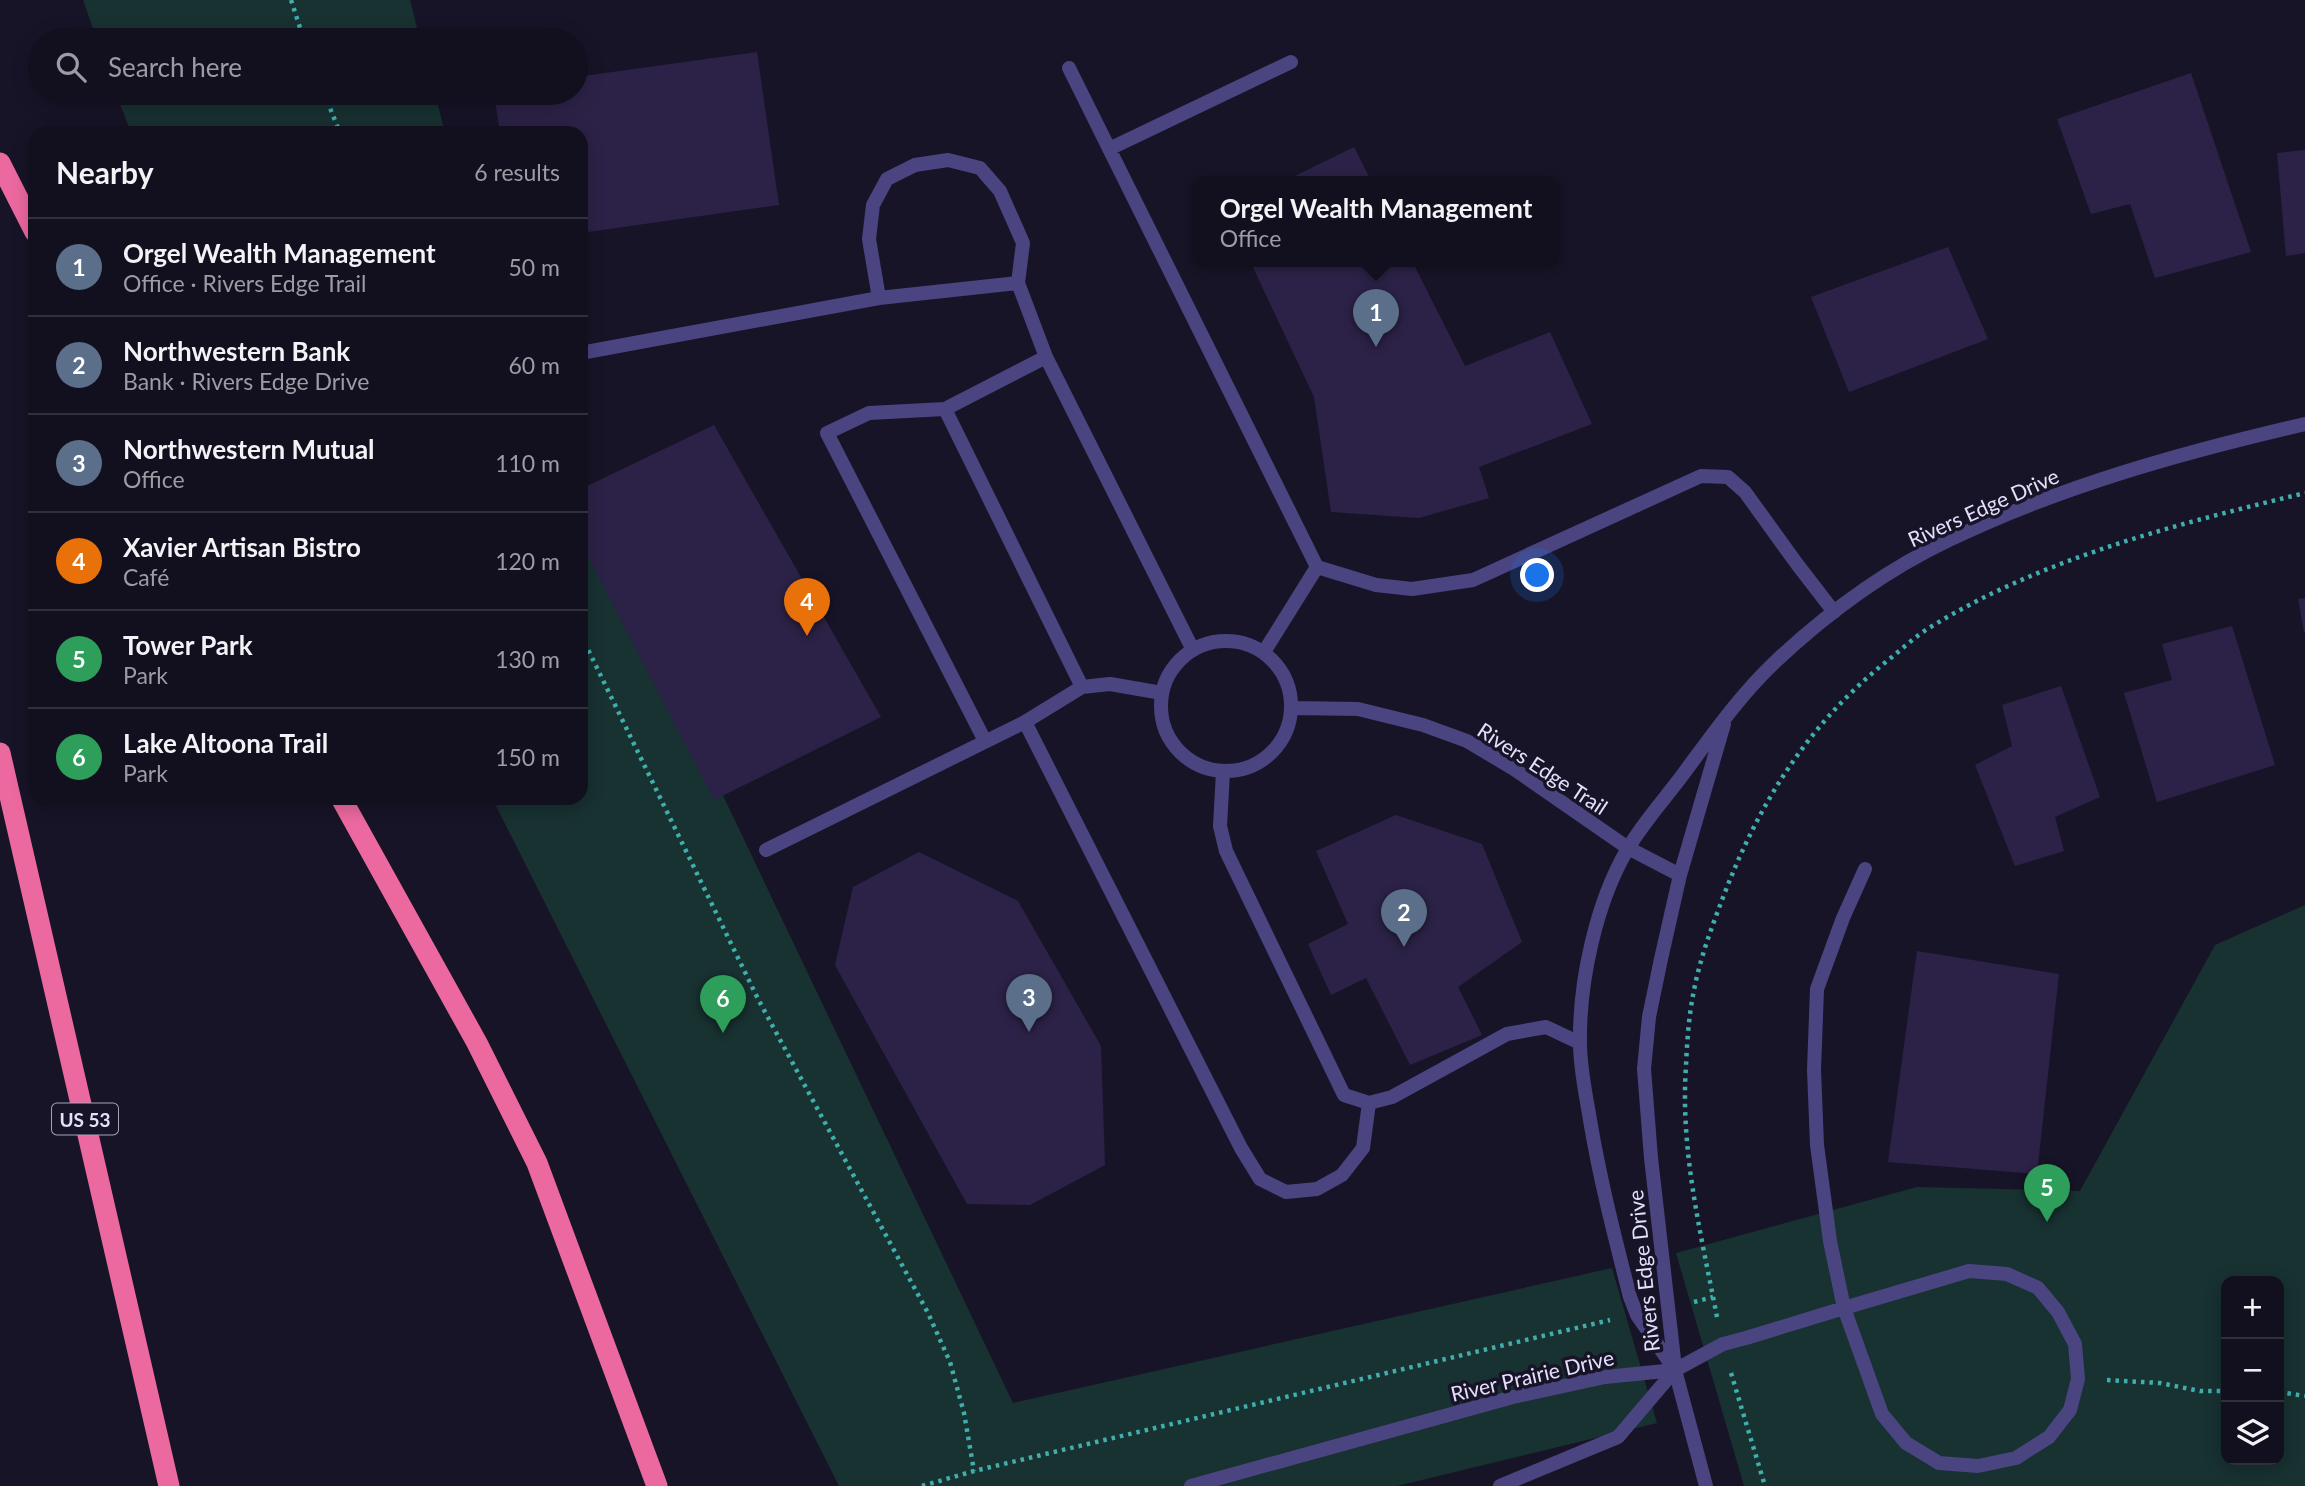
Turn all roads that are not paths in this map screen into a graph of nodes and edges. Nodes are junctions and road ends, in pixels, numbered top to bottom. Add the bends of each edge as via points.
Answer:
1 (1292, 62) dead end
2 (1069, 68) dead end
3 (1109, 149) junction
4 (0, 163) edge
5 (28, 218) edge
6 (1018, 283) junction
7 (878, 298) junction
8 (588, 352) edge
9 (1046, 357) junction
10 (944, 409) junction
11 (2305, 424) edge
12 (1317, 567) junction
13 (1834, 611) junction
14 (1193, 650) junction
15 (1264, 653) junction
16 (1082, 687) junction
17 (1162, 693) junction
18 (1293, 708) junction
19 (1726, 716) junction
20 (1025, 722) junction
21 (985, 741) junction
22 (0, 752) edge
23 (1223, 772) junction
24 (345, 805) edge
25 (1628, 848) junction
26 (766, 850) dead end
27 (1865, 869) dead end
28 (1680, 875) junction
29 (1580, 1043) junction
30 (1369, 1103) junction
31 (1844, 1308) junction
32 (1675, 1370) junction
33 (169, 1486) edge
34 (657, 1486) edge
35 (1191, 1486) edge
36 (1500, 1486) edge
37 (1706, 1486) edge

1 - 3 street
2 - 3 street
3 - 12 street
4 - 5 highway
6 - 7 street
6 - 7 street via 1023,243 1000,191 980,168 948,160 915,165 887,179 873,205 869,239
6 - 9 street
7 - 8 street
9 - 10 street
9 - 14 street
10 - 16 street
10 - 21 street via 869,412 828,433
11 - 13 street, Rivers Edge Drive via 2205,448 2018,511 1948,540
12 - 13 street via 1376,585 1412,589 1473,580 1700,476 1728,477 1745,492
12 - 15 street
13 - 19 street, Rivers Edge Drive via 1773,663
14 - 15 street via 1230,641
14 - 17 street via 1176,664
15 - 18 street via 1285,678
16 - 17 street via 1110,684
16 - 20 street
17 - 23 street via 1164,726 1174,745 1189,760
18 - 23 street via 1284,736 1270,754 1252,766
18 - 25 street, Rivers Edge Trail via 1358,709 1467,741
19 - 25 street, Rivers Edge Drive
19 - 28 street, Rivers Edge Drive
20 - 21 street
20 - 30 street via 1260,1179 1286,1192 1317,1189 1342,1175 1363,1148
21 - 26 street
22 - 33 highway, US 53
23 - 30 street via 1220,826 1226,851 1344,1095
24 - 34 highway via 478,1043 537,1164
25 - 28 street, Rivers Edge Trail
25 - 29 street, Rivers Edge Drive via 1613,877 1591,944
27 - 31 street via 1817,989 1817,1145
28 - 32 street, Rivers Edge Drive via 1649,1017 1644,1069
29 - 30 street via 1546,1027 1507,1034 1392,1097
29 - 32 street, Rivers Edge Drive via 1601,1183 1630,1297
31 - 31 street via 1969,1271 2007,1274 2038,1288 2059,1312 2075,1344 2078,1379 2070,1410 2049,1437 2016,1458 1978,1466 1939,1463 1906,1443 1882,1414
31 - 32 street via 1723,1344
32 - 35 street, River Prairie Drive via 1605,1377 1513,1397
32 - 36 street via 1619,1437
32 - 37 street

